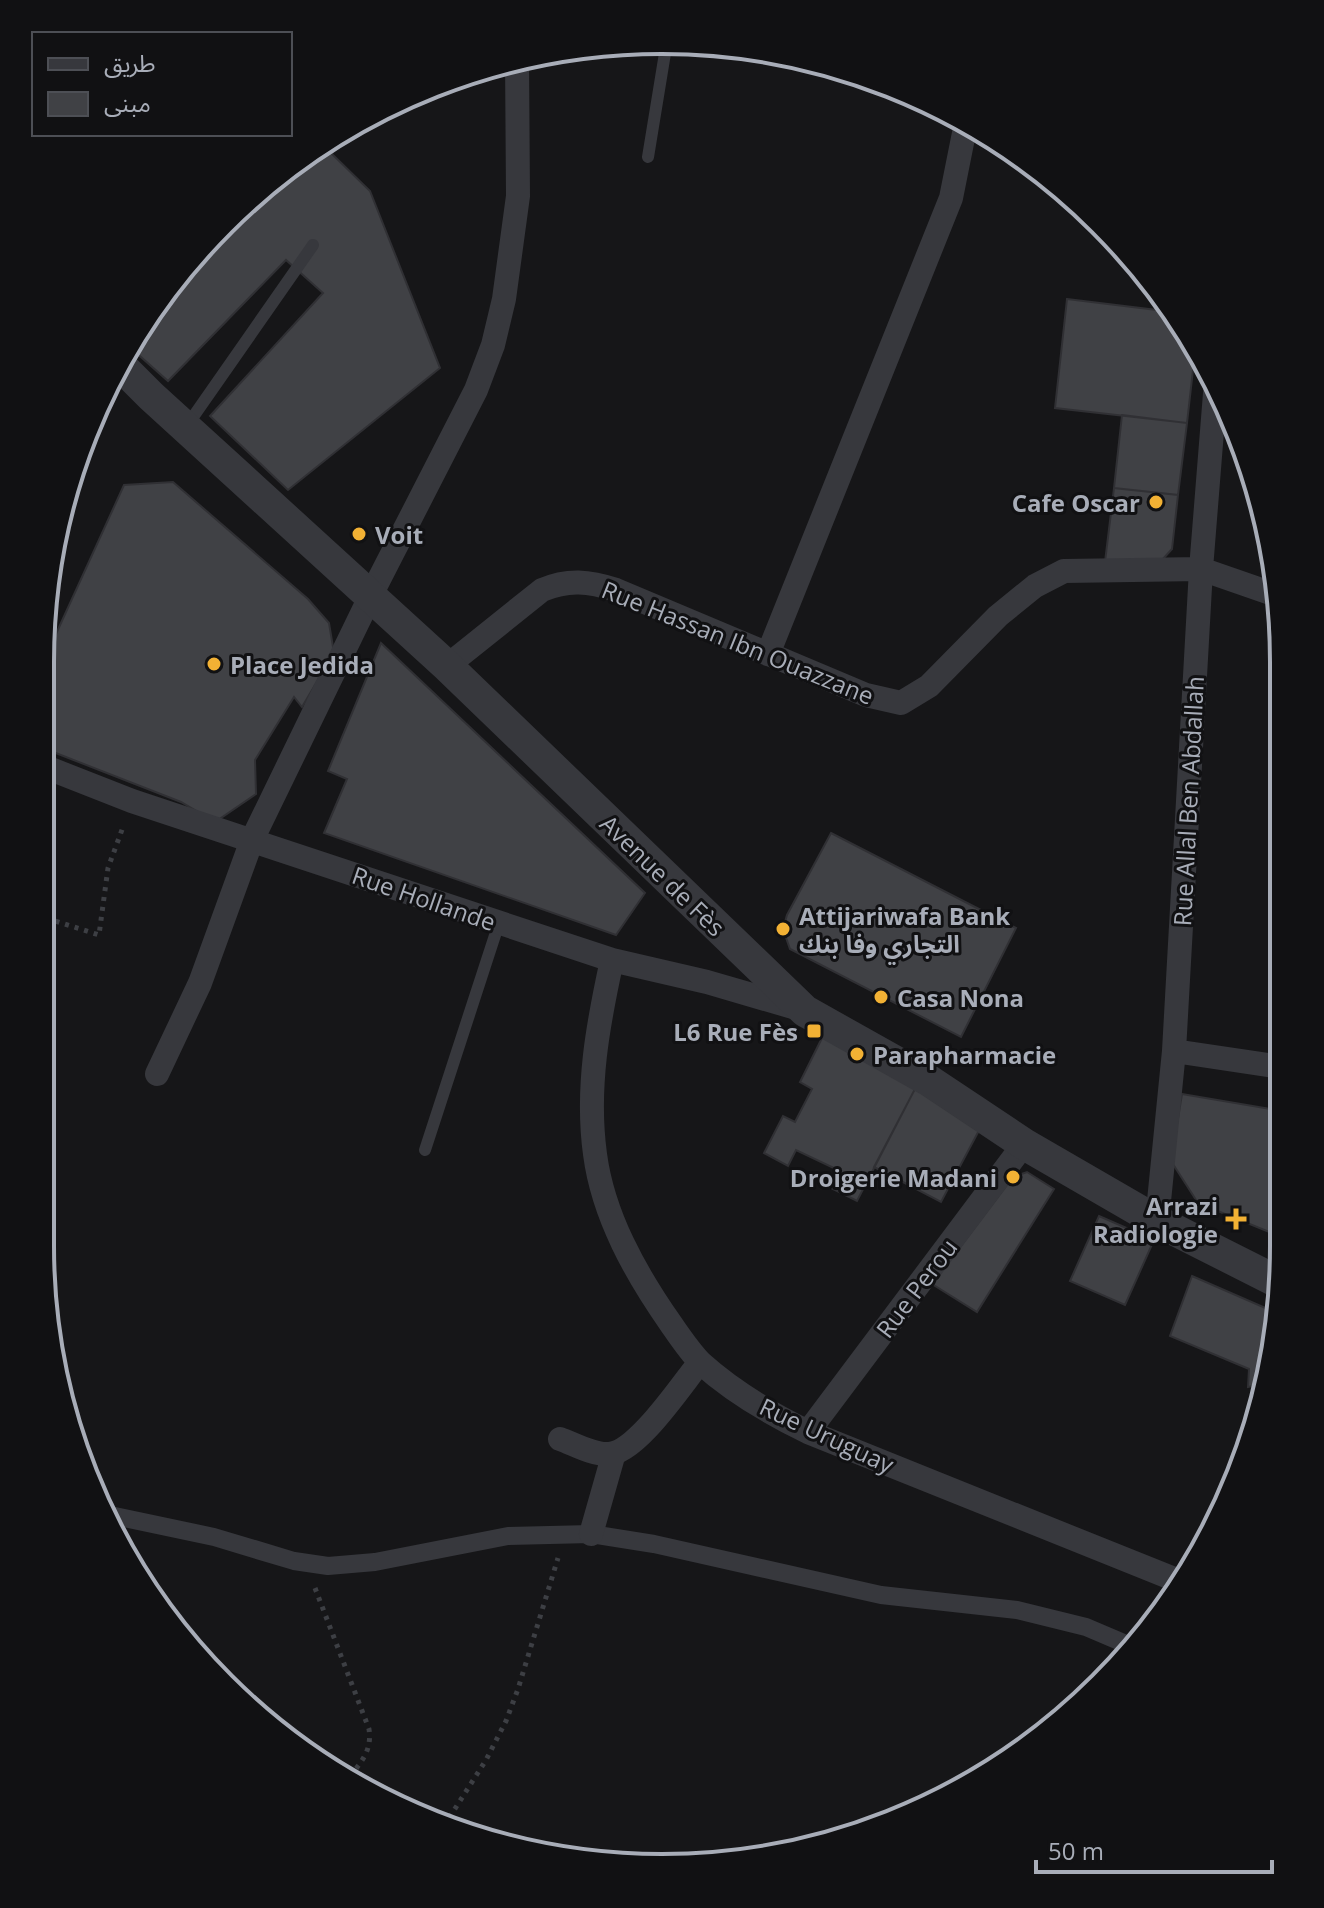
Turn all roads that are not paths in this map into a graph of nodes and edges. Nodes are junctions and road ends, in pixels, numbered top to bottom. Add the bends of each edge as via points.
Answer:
1 (665, 54) edge
2 (517, 72) edge
3 (964, 134) edge
4 (648, 157) dead end
5 (313, 245) dead end
6 (128, 372) edge
7 (1214, 408) edge
8 (186, 427) junction
9 (1201, 569) junction
10 (1266, 592) edge
11 (371, 595) junction
12 (768, 654) junction
13 (447, 666) junction
14 (54, 770) edge
15 (252, 840) junction
16 (499, 923) junction
17 (612, 960) junction
18 (805, 1011) junction
19 (1174, 1051) junction
20 (1270, 1065) edge
21 (157, 1074) dead end
22 (1024, 1144) junction
23 (425, 1150) dead end
24 (1157, 1221) junction
25 (1269, 1278) edge
26 (700, 1362) junction
27 (808, 1432) junction
28 (560, 1439) dead end
29 (614, 1453) junction
30 (118, 1517) edge
31 (591, 1534) junction
32 (1172, 1578) edge
33 (1123, 1643) edge

1 - 4 lane
2 - 11 street via 518,196 493,345 476,390
3 - 12 street via 951,198
5 - 8 lane
6 - 8 street, Avenue de Fès
7 - 9 street, Rue Allal Ben Abdallah
8 - 11 street, Avenue de Fès
9 - 10 street
9 - 12 street, Rue Hassan Ibn Ouazzane via 1051,576 998,616 929,686 901,703 866,695
9 - 19 street, Rue Allal Ben Abdallah
11 - 13 street, Avenue de Fès
11 - 15 street
12 - 13 street, Rue Hassan Ibn Ouazzane via 616,590 571,581 542,590
13 - 18 street, Avenue de Fès
14 - 15 street, Rue Hollande
15 - 16 street, Rue Hollande
15 - 21 street via 200,983
16 - 17 street, Rue Hollande
16 - 23 lane
17 - 18 street, Rue Hollande
17 - 26 street, Rue Uruguay via 593,1066 598,1177 630,1260
18 - 22 street, Avenue de Fès via 928,1080
19 - 20 street
19 - 24 street, Rue Allal Ben Abdallah
22 - 24 street, Avenue de Fès
22 - 27 street, Rue Perou
24 - 25 street, Avenue de Fès
26 - 27 street, Rue Uruguay via 754,1402
26 - 29 street via 635,1440
27 - 32 street, Rue Uruguay
28 - 29 street
29 - 31 street
30 - 31 street via 306,1563 339,1566 508,1536
31 - 33 street via 881,1595 1017,1610 1086,1627

